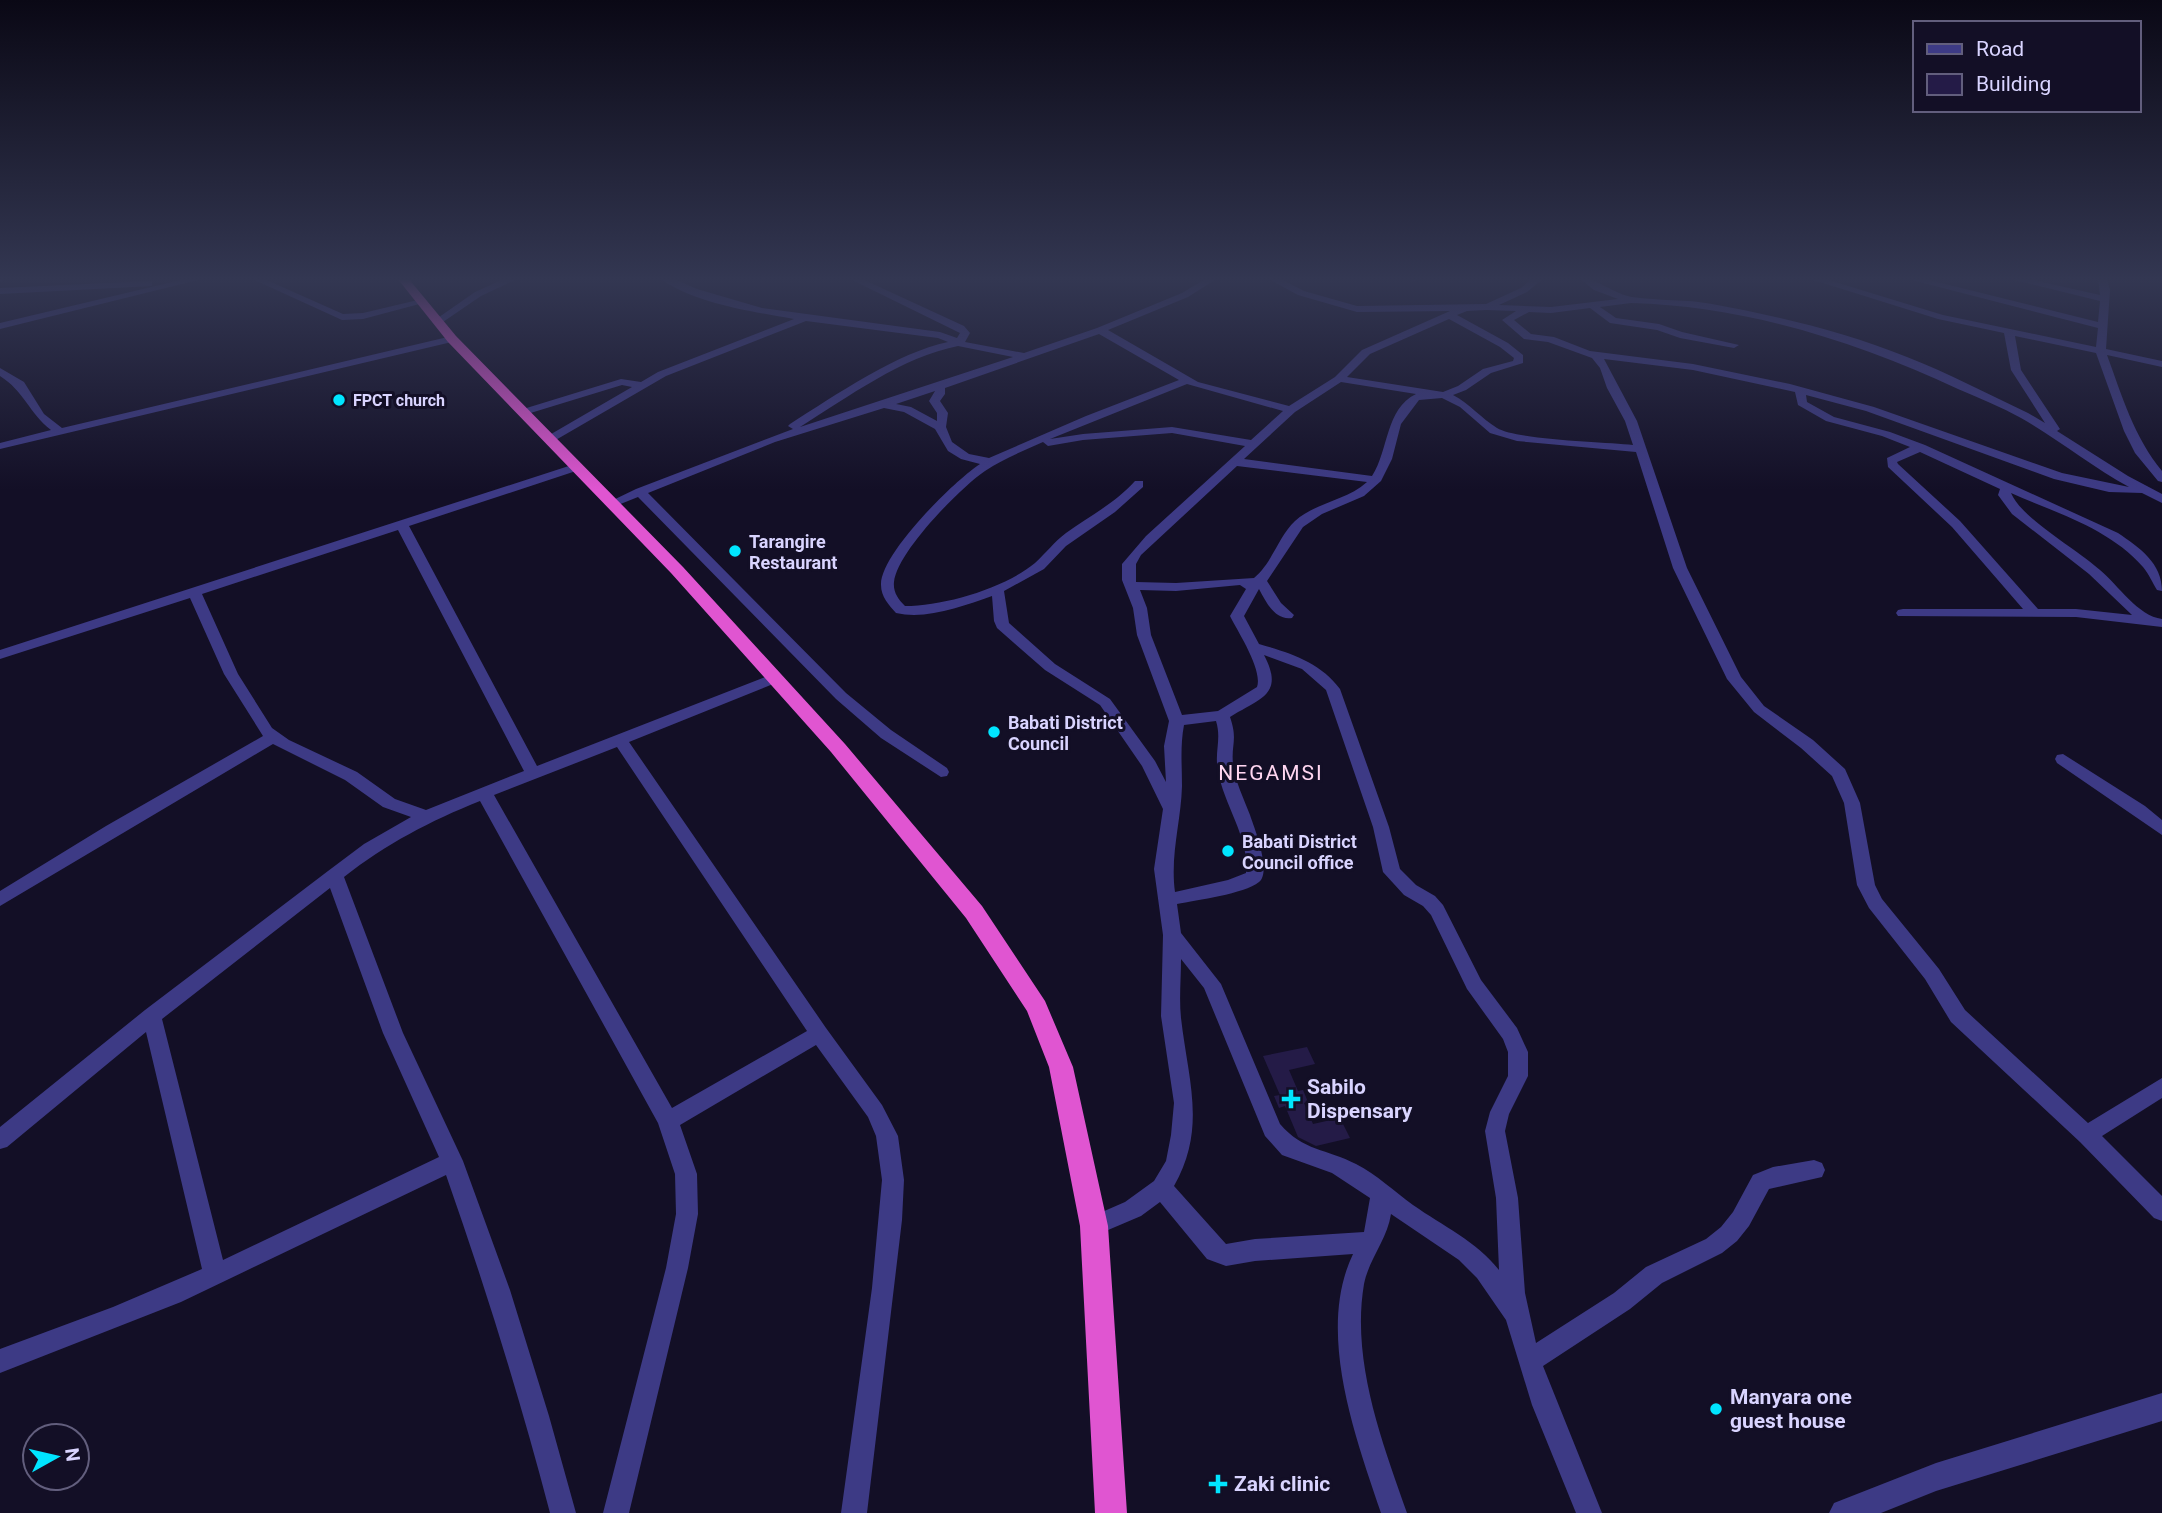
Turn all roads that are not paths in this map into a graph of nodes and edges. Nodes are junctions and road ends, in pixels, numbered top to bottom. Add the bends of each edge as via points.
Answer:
1 (411, 349) edge
2 (461, 349) edge
3 (725, 349) edge
4 (936, 349) edge
5 (987, 349) edge
6 (1046, 349) edge
7 (1131, 349) edge
8 (1374, 349) edge
9 (1508, 349) edge
10 (1576, 349) edge
11 (1877, 349) edge
12 (2011, 349) edge
13 (2082, 349) edge
14 (2101, 349) edge
15 (2101, 353) junction
16 (1025, 356) junction
17 (1596, 356) junction
18 (2162, 364) edge
19 (0, 370) edge
20 (1339, 379) junction
21 (1186, 381) junction
22 (641, 385) junction
23 (940, 387) junction
24 (1800, 390) junction
25 (1444, 395) junction
26 (885, 404) junction
27 (1291, 410) junction
28 (524, 412) junction
29 (940, 427) junction
30 (59, 431) junction
31 (2059, 436) junction
32 (550, 439) junction
33 (771, 440) junction
34 (1253, 444) junction
35 (0, 446) edge
36 (1922, 447) junction
37 (1640, 449) junction
38 (1014, 451) junction
39 (989, 462) junction
40 (1235, 462) junction
41 (578, 467) junction
42 (2162, 478) edge
43 (1375, 480) junction
44 (1139, 484) dead end
45 (2006, 488) junction
46 (640, 492) junction
47 (2147, 492) junction
48 (2162, 499) edge
49 (613, 503) junction
50 (402, 525) junction
51 (1256, 583) junction
52 (1130, 586) junction
53 (2162, 587) edge
54 (997, 588) junction
55 (195, 593) junction
56 (1903, 613) dead end
57 (2034, 613) junction
58 (1287, 615) dead end
59 (2145, 620) junction
60 (2162, 622) edge
61 (1252, 647) junction
62 (0, 655) edge
63 (774, 679) junction
64 (1222, 715) junction
65 (1177, 721) junction
66 (273, 737) junction
67 (620, 740) junction
68 (2063, 759) dead end
69 (532, 772) junction
70 (941, 772) dead end
71 (484, 793) junction
72 (1171, 809) junction
73 (426, 816) junction
74 (2162, 829) edge
75 (334, 875) junction
76 (0, 899) edge
77 (1166, 900) junction
78 (1172, 935) junction
79 (152, 1016) junction
80 (819, 1034) junction
81 (2162, 1087) edge
82 (668, 1121) junction
83 (2087, 1135) junction
84 (0, 1140) edge
85 (452, 1161) junction
86 (1814, 1170) dead end
87 (1162, 1188) junction
88 (1381, 1193) junction
89 (2162, 1211) edge
90 (1094, 1226) junction
91 (1370, 1242) junction
92 (215, 1273) junction
93 (1518, 1319) junction
94 (1530, 1361) junction
95 (0, 1362) edge
96 (2162, 1407) edge
97 (563, 1513) edge
98 (616, 1513) edge
99 (854, 1513) edge
100 (1111, 1513) edge
101 (1394, 1513) edge
102 (1589, 1513) edge
103 (1844, 1513) edge

1 - 30 street
2 - 28 highway
3 - 22 street
4 - 33 street via 855,389
5 - 16 street
6 - 16 street
7 - 21 street
8 - 20 street
9 - 25 street via 1520,360 1516,364 1487,371
10 - 17 street
11 - 31 street via 2024,415
12 - 31 street via 2016,370
13 - 15 street
14 - 15 street
15 - 18 street
15 - 42 street via 2130,431
16 - 23 street
17 - 24 street via 1693,367
17 - 37 street via 1622,401
19 - 30 street via 20,384 40,416
20 - 25 street
20 - 27 street
21 - 27 street
21 - 38 street
22 - 28 street via 621,382
22 - 32 street
23 - 26 street
23 - 29 street via 934,401 944,412
24 - 36 street via 1802,403 1817,415
24 - 47 street via 1870,409 2058,476
25 - 37 street via 1494,430 1517,438
25 - 43 street via 1416,397 1394,427 1386,464
26 - 29 street via 909,409
26 - 33 street
27 - 34 street
28 - 32 highway
29 - 39 street via 956,454
30 - 35 street
31 - 47 street
32 - 41 highway
33 - 46 street
34 - 38 street via 1167,430 1083,437
34 - 40 street
36 - 45 street
36 - 57 street via 1891,460 1892,465 1956,524
37 - 83 street via 1680,568 1734,679 1759,709 1839,773 1852,803 1862,869 1875,902 1932,974 1958,1016
38 - 39 street
39 - 54 street via 928,516 888,571 887,588 891,601 901,610 912,611
40 - 43 street
40 - 52 street via 1136,553 1129,564
41 - 49 highway
41 - 50 street
43 - 51 street via 1358,496 1299,523
44 - 54 street via 1106,516 1059,544 1038,568
45 - 53 street via 2108,533 2150,564
45 - 59 street via 2004,495 2016,511 2094,571
46 - 49 street
46 - 70 street via 841,696
47 - 48 street
49 - 63 highway
50 - 55 street
50 - 69 street
51 - 52 street
51 - 58 street
51 - 61 street via 1237,616
52 - 65 street
54 - 72 street via 1002,625 1050,667 1105,702 1149,765
55 - 62 street
55 - 66 street via 231,674
56 - 57 street
57 - 59 street
59 - 60 street
61 - 64 street via 1266,682 1263,690
61 - 93 street via 1311,666 1333,689 1392,872 1437,911 1472,983 1514,1039 1518,1078 1495,1129 1507,1195 1509,1268
63 - 67 street
63 - 90 highway via 894,812 974,912 1037,1008 1061,1067
64 - 65 street
64 - 77 street via 1228,738 1227,772 1253,851 1254,877
65 - 72 street
66 - 73 street via 351,776 389,803
66 - 76 street
67 - 69 street
67 - 80 street
68 - 74 street
69 - 71 street
71 - 73 street
71 - 82 street
72 - 77 street via 1163,869
73 - 75 street
75 - 79 street
75 - 85 street via 393,1033
77 - 78 street
78 - 87 street via 1171,1016 1184,1103 1176,1163
78 - 88 street via 1212,984 1281,1143 1290,1151 1339,1166
79 - 84 street
79 - 92 street
80 - 82 street
80 - 99 street via 875,1111 887,1136 893,1180 884,1288
81 - 83 street
82 - 98 street via 685,1174 687,1214
83 - 89 street
85 - 92 street
85 - 97 street via 498,1290
86 - 94 street via 1761,1182 1741,1219 1714,1246 1654,1275
87 - 90 street via 1133,1209
87 - 91 street via 1215,1251 1226,1255
88 - 91 street via 1379,1223
88 - 93 street via 1476,1260
90 - 100 highway
91 - 101 street via 1353,1283 1351,1338 1372,1445
92 - 95 street
93 - 94 street
94 - 102 street
96 - 103 street via 1949,1473

